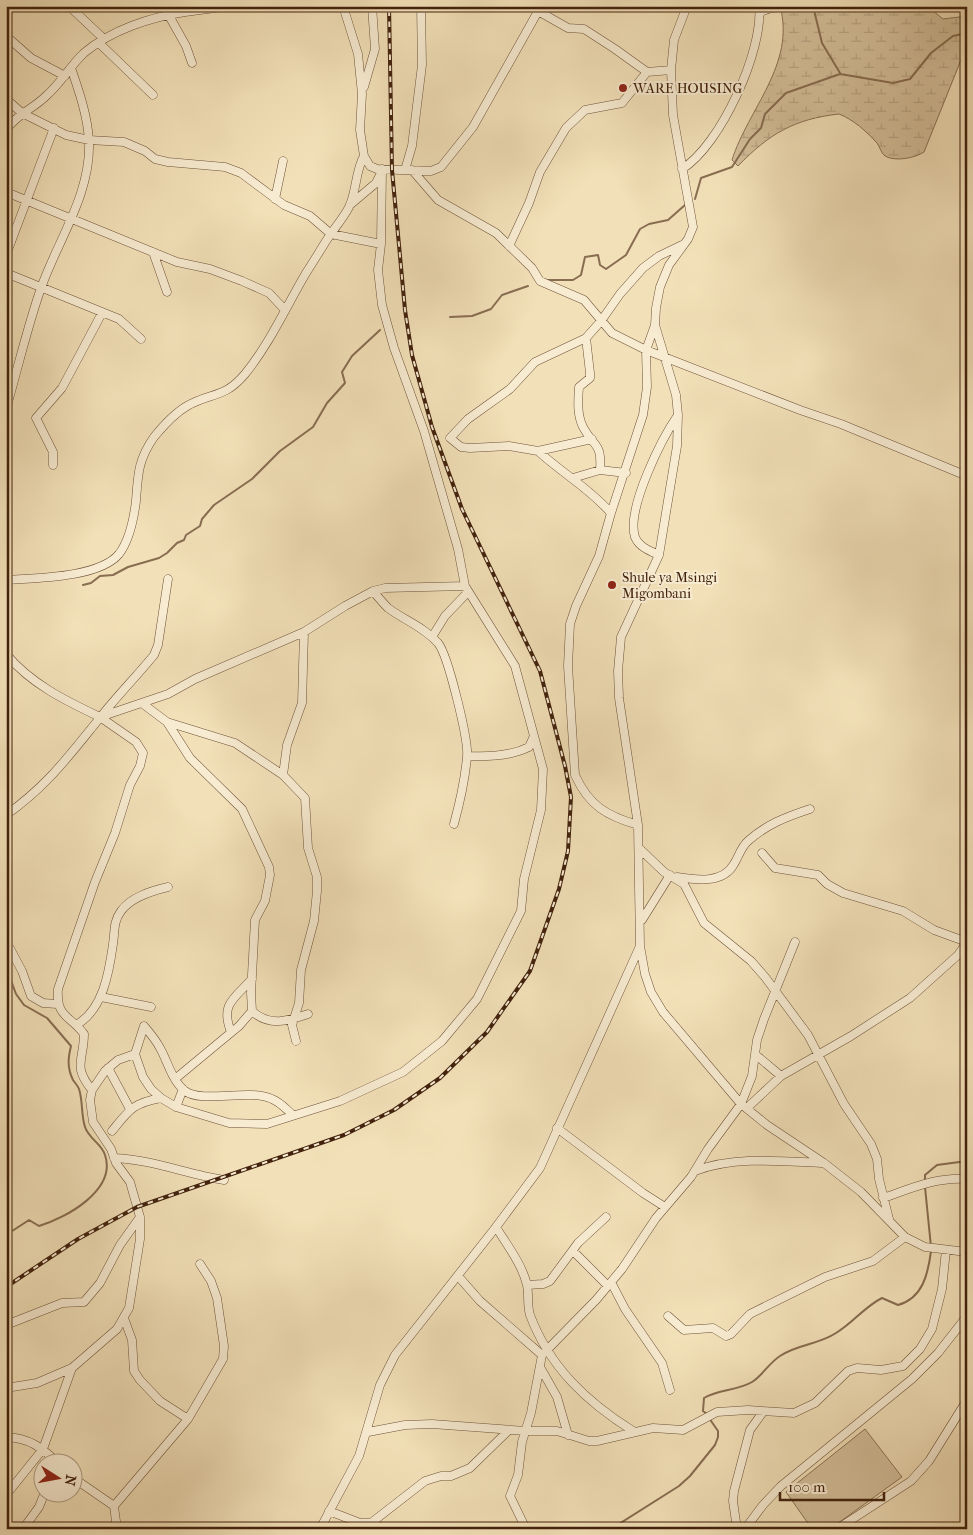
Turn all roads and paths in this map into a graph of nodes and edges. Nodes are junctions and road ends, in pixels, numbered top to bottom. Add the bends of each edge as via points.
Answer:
1 (69, 6) edge
2 (175, 6) edge
3 (230, 6) edge
4 (343, 6) edge
5 (372, 6) edge
6 (421, 6) edge
7 (687, 6) edge
8 (777, 6) edge
9 (540, 8) edge
10 (759, 9) edge
11 (186, 12) junction
12 (168, 14) junction
13 (6, 36) edge
14 (102, 41) junction
15 (192, 62) dead end
16 (71, 68) junction
17 (671, 70) junction
18 (648, 72) junction
19 (66, 76) junction
20 (362, 94) junction
21 (153, 95) dead end
22 (6, 99) edge
23 (22, 113) junction
24 (54, 128) junction
25 (6, 130) edge
26 (89, 140) junction
27 (364, 156) junction
28 (283, 161) dead end
29 (382, 169) junction
30 (682, 169) junction
31 (408, 170) junction
32 (6, 192) edge
33 (275, 199) junction
34 (28, 202) junction
35 (351, 204) junction
36 (70, 220) junction
37 (331, 234) junction
38 (686, 243) junction
39 (381, 244) junction
40 (509, 246) junction
41 (153, 252) junction
42 (6, 255) edge
43 (6, 273) edge
44 (41, 286) junction
45 (167, 292) dead end
46 (285, 310) junction
47 (102, 313) junction
48 (601, 321) junction
49 (655, 325) junction
50 (586, 338) junction
51 (140, 339) dead end
52 (646, 350) junction
53 (664, 356) junction
54 (6, 409) edge
55 (678, 415) junction
56 (592, 439) junction
57 (538, 452) junction
58 (53, 465) dead end
59 (600, 470) junction
60 (626, 473) junction
61 (967, 476) edge
62 (573, 478) junction
63 (611, 513) junction
64 (659, 555) junction
65 (168, 579) dead end
66 (6, 580) edge
67 (466, 589) junction
68 (373, 591) junction
69 (304, 632) junction
70 (432, 637) junction
71 (6, 654) edge
72 (142, 704) junction
73 (100, 717) junction
74 (167, 722) junction
75 (533, 738) junction
76 (468, 756) junction
77 (283, 775) junction
78 (810, 809) dead end
79 (6, 815) edge
80 (454, 824) dead end
81 (638, 825) junction
82 (640, 849) junction
83 (762, 853) dead end
84 (672, 876) junction
85 (168, 887) dead end
86 (641, 923) junction
87 (6, 941) edge
88 (794, 942) dead end
89 (640, 946) junction
90 (252, 979) junction
91 (776, 990) junction
92 (101, 997) junction
93 (57, 1004) junction
94 (151, 1007) dead end
95 (252, 1011) junction
96 (308, 1014) dead end
97 (294, 1019) junction
98 (76, 1025) junction
99 (231, 1032) junction
100 (296, 1041) dead end
101 (135, 1054) junction
102 (818, 1054) junction
103 (756, 1055) junction
104 (108, 1068) junction
105 (780, 1076) junction
106 (175, 1079) junction
107 (183, 1089) junction
108 (92, 1090) junction
109 (161, 1098) junction
110 (744, 1106) junction
111 (176, 1107) junction
112 (130, 1109) junction
113 (293, 1115) junction
114 (557, 1128) junction
115 (112, 1131) dead end
116 (114, 1158) junction
117 (824, 1163) junction
118 (695, 1171) junction
119 (967, 1179) edge
120 (224, 1180) dead end
121 (883, 1198) junction
122 (665, 1207) junction
123 (140, 1217) junction
124 (606, 1217) dead end
125 (890, 1221) junction
126 (496, 1227) junction
127 (905, 1237) junction
128 (946, 1250) junction
129 (573, 1252) junction
130 (967, 1252) edge
131 (200, 1264) dead end
132 (458, 1276) junction
133 (609, 1284) junction
134 (527, 1285) junction
135 (668, 1316) dead end
136 (967, 1316) edge
137 (124, 1318) junction
138 (6, 1325) edge
139 (545, 1353) junction
140 (540, 1367) junction
141 (72, 1368) junction
142 (6, 1388) edge
143 (670, 1390) dead end
144 (967, 1400) edge
145 (763, 1412) junction
146 (188, 1419) junction
147 (509, 1430) junction
148 (526, 1431) junction
149 (633, 1431) junction
150 (368, 1432) junction
151 (568, 1435) junction
152 (6, 1437) edge
153 (43, 1449) junction
154 (46, 1452) edge
155 (82, 1484) edge
156 (6, 1495) edge
157 (41, 1502) edge
158 (114, 1506) junction
159 (329, 1511) junction
160 (373, 1522) junction
161 (23, 1529) edge
162 (117, 1529) edge
163 (320, 1529) edge
164 (382, 1529) edge
165 (526, 1529) edge
166 (737, 1529) edge
167 (745, 1529) edge
168 (837, 1529) edge

1 - 14 street
2 - 11 street
3 - 11 street
4 - 20 street via 358,54
5 - 20 street via 375,49
6 - 31 street via 422,65
7 - 17 street via 674,40
8 - 10 street
9 - 18 street via 568,28 584,29
9 - 31 street via 473,128 442,167 431,171
10 - 30 street via 752,54 741,88 698,157
11 - 12 street
12 - 14 street
12 - 15 street
13 - 19 street via 31,58
14 - 16 street
14 - 21 street
16 - 19 street
16 - 26 street
17 - 18 street
17 - 30 street via 673,116
18 - 40 street via 622,103 585,110 566,128 540,172
19 - 23 street via 46,97
20 - 27 street via 360,130
22 - 23 street
23 - 24 street
23 - 25 street
24 - 26 street via 66,135
24 - 34 street
26 - 33 street via 124,142 155,159 225,167 241,172
26 - 36 street via 81,194
27 - 29 street via 370,166
27 - 35 street
28 - 33 street
29 - 31 street
29 - 35 street via 376,183
29 - 39 street
30 - 38 street via 693,226
31 - 40 street via 438,200 478,221
32 - 34 street
33 - 37 street via 310,216
34 - 36 street
34 - 42 street
35 - 37 street
36 - 41 street
36 - 44 street
37 - 39 street
37 - 46 street
38 - 48 street via 643,268
38 - 49 street via 670,265 660,287
39 - 67 street via 378,291 394,348 424,431 458,549
40 - 48 street via 532,268 540,281 584,300
41 - 45 street
41 - 46 street via 242,281 269,293
43 - 44 street
44 - 47 street
44 - 54 street
46 - 66 street via 261,354 236,385 187,406 155,436 138,467 136,503 125,544 118,555 88,571
47 - 51 street via 119,319
47 - 58 street via 62,388 36,418 53,452
48 - 50 street
48 - 52 street via 612,333
49 - 52 street
49 - 53 street
50 - 56 street via 590,378 579,387 579,417
50 - 57 street via 535,362 510,389 468,419 450,438 461,447 509,446
52 - 53 street
52 - 60 street via 644,408
53 - 55 street via 676,395
53 - 61 street
55 - 64 street via 674,471
55 - 64 street via 665,434 645,477 634,524 639,543
56 - 57 street
56 - 59 street via 599,447
57 - 62 street
59 - 60 street
59 - 62 street
60 - 63 street
62 - 63 street via 593,492
63 - 81 street via 599,556 570,624 568,666 573,764 581,789 591,801 616,818
64 - 81 street via 621,637 618,671
65 - 73 street via 154,655
67 - 68 street via 384,588
67 - 70 street
67 - 75 street via 515,666
68 - 69 street
68 - 70 street via 388,607
69 - 72 street
69 - 77 street via 302,703 287,746
70 - 76 street via 440,647 455,691
71 - 73 street via 54,694
72 - 73 street
72 - 74 street
73 - 79 street via 44,786
73 - 93 street via 136,742 143,758 95,882 58,989
74 - 77 street via 235,743
74 - 90 street via 190,758 242,809 269,867 265,901 255,920
75 - 76 street via 529,747 519,751 494,756
75 - 113 street via 543,769 543,791 537,832 524,879 521,911 477,999 442,1041 403,1072 340,1101
76 - 80 street
77 - 97 street via 305,798 308,848 317,877 314,921 304,954 300,1003
78 - 84 street via 765,827 744,845 733,867 725,873 703,881
81 - 82 street
82 - 84 street
82 - 86 street
83 - 102 street via 775,868 818,874 826,884 843,893 903,910 934,930 967,942 958,955 910,998
84 - 86 street via 658,891
84 - 91 street via 689,891 704,923 750,961
85 - 92 street via 136,898 117,917
86 - 89 street
87 - 93 street via 31,996 43,1003
88 - 91 street
89 - 110 street via 651,992 659,1005
89 - 114 street
90 - 95 street
90 - 99 street via 228,1006 225,1017
91 - 102 street
91 - 103 street via 757,1040
92 - 94 street
92 - 98 street via 89,1016
93 - 98 street via 65,1017
95 - 97 street via 265,1021
95 - 99 street
96 - 97 street
97 - 100 street via 292,1030
98 - 108 street via 84,1034 79,1068
99 - 106 street
101 - 104 street
101 - 106 street via 144,1026 160,1048
101 - 109 street via 143,1076
102 - 105 street
102 - 121 street via 844,1104 871,1144 877,1159
103 - 105 street
103 - 110 street
104 - 108 street
104 - 112 street
105 - 110 street
106 - 107 street
107 - 111 street
107 - 113 street via 196,1095 242,1094 270,1098
108 - 116 street via 90,1115
109 - 111 street
109 - 112 street via 140,1102
110 - 117 street
110 - 118 street
111 - 113 street via 244,1125 267,1124
112 - 115 street
114 - 122 street
114 - 126 street via 540,1168
116 - 120 street via 161,1164 202,1177
116 - 123 street via 130,1182
117 - 118 street via 719,1164
117 - 125 street via 861,1192
118 - 122 street
119 - 121 street via 932,1181
121 - 125 street
122 - 133 street
123 - 137 street via 132,1297
123 - 138 street via 120,1245 100,1283 84,1302 62,1302
124 - 129 street
125 - 127 street
126 - 132 street
126 - 134 street via 520,1266
127 - 128 street via 925,1247
127 - 135 street via 874,1261 826,1277 750,1314 726,1336 713,1328 684,1330
128 - 130 street
128 - 145 street via 943,1283 932,1329 909,1360 894,1369 848,1370 815,1403 794,1413
129 - 133 street
129 - 134 street via 550,1281
131 - 146 street via 217,1298 223,1359
132 - 139 street via 480,1301
132 - 150 street via 395,1355 380,1385
133 - 139 street
133 - 143 street via 662,1363
134 - 139 street via 529,1312
136 - 167 street via 912,1379 781,1486
137 - 141 street via 117,1329
137 - 146 street via 132,1340 134,1371 160,1401
139 - 140 street
139 - 149 street via 588,1400
140 - 148 street
140 - 151 street via 557,1397
141 - 142 street via 37,1383
141 - 153 street
144 - 168 street via 929,1461 910,1481
145 - 149 street via 717,1412 683,1430 653,1428
145 - 166 street via 750,1430 734,1491
146 - 158 street
147 - 148 street
147 - 150 street via 422,1424
147 - 160 street via 470,1468 425,1481
148 - 151 street via 557,1431
148 - 165 street via 516,1484 510,1496
149 - 151 street via 597,1441
150 - 159 street via 359,1456
152 - 153 street via 25,1439
153 - 154 street
153 - 156 street
155 - 158 street
157 - 161 street
158 - 162 street
159 - 160 street via 360,1523
159 - 163 street
160 - 164 street

